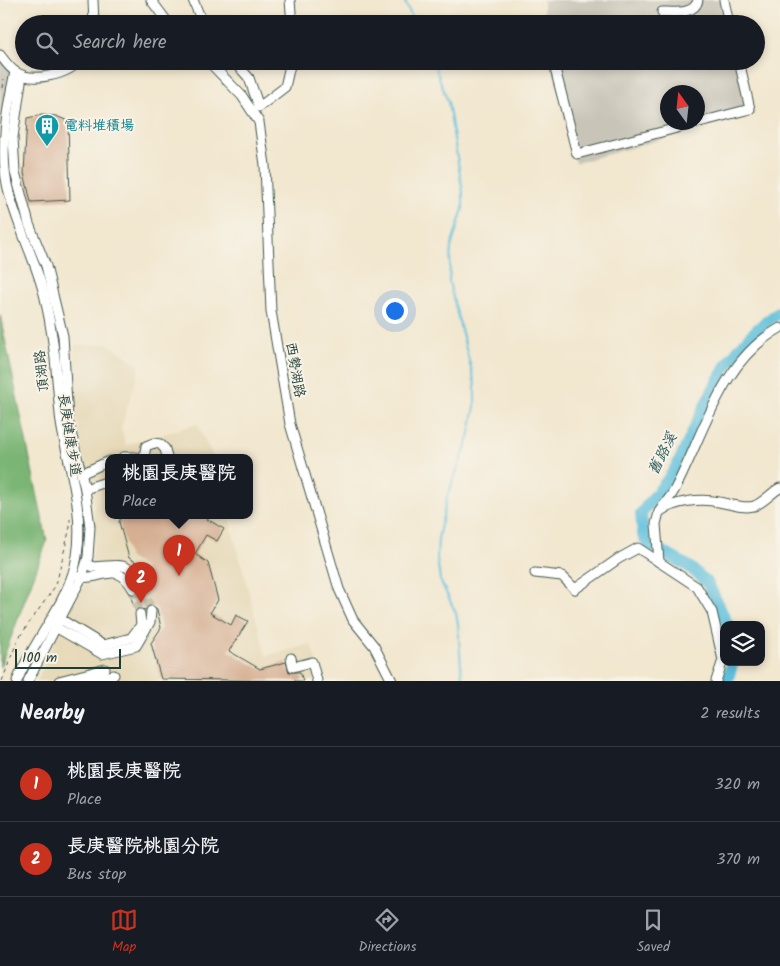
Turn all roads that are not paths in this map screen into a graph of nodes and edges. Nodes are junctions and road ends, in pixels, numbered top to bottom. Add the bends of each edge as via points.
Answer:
1 (93, 0) edge
2 (151, 0) edge
3 (193, 0) edge
4 (290, 0) edge
5 (698, 0) edge
6 (724, 0) edge
7 (662, 12) dead end
8 (94, 15) edge
9 (162, 15) edge
10 (199, 15) edge
11 (291, 15) edge
12 (727, 15) edge
13 (0, 55) edge
14 (64, 70) edge
15 (217, 70) edge
16 (242, 70) edge
17 (289, 70) edge
18 (555, 70) edge
19 (741, 70) edge
20 (18, 74) junction
21 (14, 165) junction
22 (25, 165) dead end
23 (780, 328) edge
24 (145, 454) edge
25 (166, 454) edge
26 (105, 463) edge
27 (81, 474) junction
28 (105, 482) edge
29 (780, 488) edge
30 (86, 489) junction
31 (659, 512) junction
32 (659, 562) junction
33 (86, 563) junction
34 (535, 573) dead end
35 (72, 574) junction
36 (82, 577) junction
37 (144, 586) tunnel mouth
38 (133, 589) tunnel mouth
39 (151, 611) tunnel mouth
40 (140, 614) tunnel mouth
41 (54, 621) junction
42 (291, 658) dead end
43 (105, 669) dead end
44 (114, 674) dead end
45 (17, 681) edge
46 (28, 681) edge
47 (59, 681) edge
48 (89, 681) edge
49 (317, 681) edge
50 (392, 681) edge
51 (718, 681) edge

1 - 8 street
2 - 9 street
3 - 10 street
4 - 11 street
5 - 7 street via 689,11
6 - 12 street
13 - 20 street
14 - 20 street via 46,76
15 - 50 street, 西勢湖路 via 242,96 259,122 266,184 271,311 290,424 339,589 353,620 374,646
16 - 17 street via 249,78 259,107 285,88
18 - 19 street via 577,154 750,109
20 - 21 street, 頂湖路
20 - 35 street, 頂湖路 via 3,142 7,184 39,274 54,344 61,422 78,500 78,546
21 - 22 street
21 - 27 street, 頂湖路 via 19,193 46,266 63,336 68,420
23 - 31 street via 761,339 720,390 676,488
24 - 25 street via 146,446 154,443 160,444
26 - 27 street
27 - 30 street, 頂湖路
28 - 30 street
29 - 31 street via 755,506 716,501 687,502 667,506
30 - 33 street, 頂湖路 via 90,527
31 - 32 street via 656,524
32 - 34 street via 638,548 575,589 562,576
32 - 51 street via 697,587 712,612 723,660
33 - 36 street, 頂湖路
33 - 37 street via 92,567 115,563 124,566 136,574
35 - 36 street
35 - 41 street, 頂湖路
36 - 38 street via 113,572 127,578
36 - 41 street, 頂湖路
39 - 41 street via 150,622 136,646 102,654
40 - 41 street via 141,625 131,638 103,645
41 - 45 street, 頂湖路
41 - 46 street, 頂湖路
42 - 49 street via 294,667 312,662
43 - 47 street
44 - 48 street

